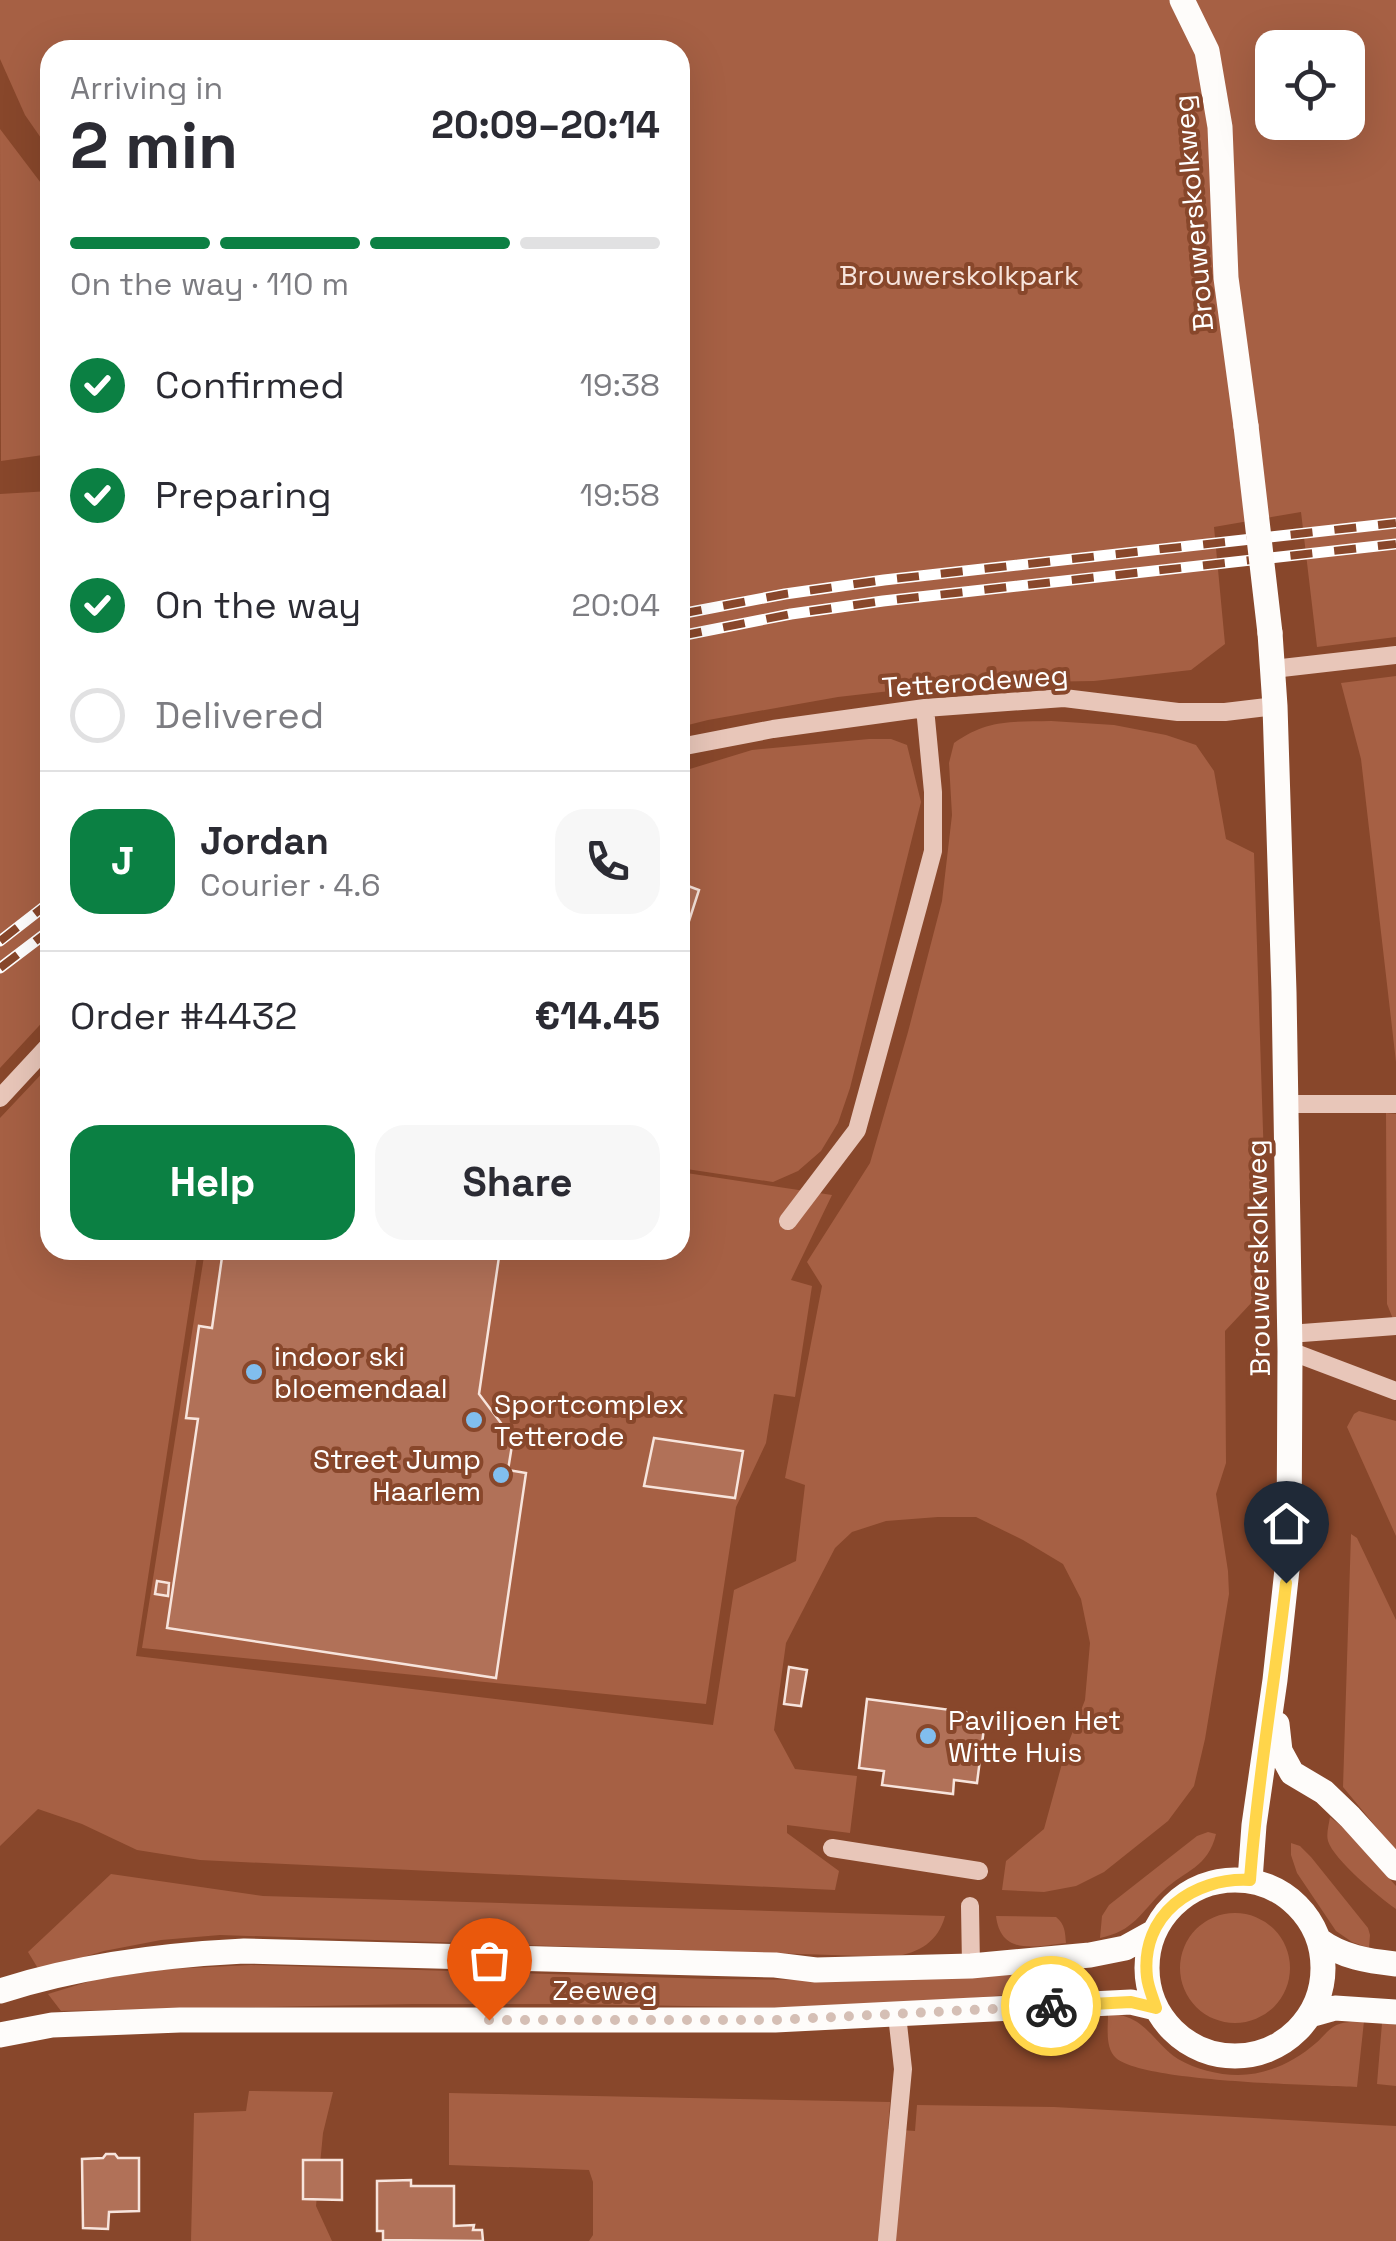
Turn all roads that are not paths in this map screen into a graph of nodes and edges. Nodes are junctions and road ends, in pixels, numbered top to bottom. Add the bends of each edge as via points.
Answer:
1 (1182, 0) edge
2 (1396, 655) edge
3 (1273, 669) junction
4 (1275, 706) junction
5 (925, 708) junction
6 (690, 745) edge
7 (40, 1055) edge
8 (0, 1098) edge
9 (1285, 1104) junction
10 (1396, 1104) edge
11 (788, 1221) dead end
12 (1396, 1326) edge
13 (1290, 1343) junction
14 (1396, 1391) edge
15 (1275, 1680) junction
16 (832, 1848) dead end
17 (1396, 1868) edge
18 (980, 1872) dead end
19 (1250, 1880) junction
20 (970, 1906) dead end
21 (1154, 1932) junction
22 (1319, 1940) junction
23 (1396, 1964) edge
24 (971, 1966) junction
25 (0, 1991) edge
26 (1156, 2008) junction
27 (1396, 2012) edge
28 (897, 2015) junction
29 (1310, 2015) junction
30 (0, 2035) edge
31 (887, 2241) edge

1 - 3 main road, Brouwerskolkweg, bridge via 1207,50 1220,126 1226,278
2 - 3 street
3 - 4 main road, Brouwerskolkweg
4 - 5 street, Tetterodeweg via 1178,712 1064,698
4 - 9 main road, Brouwerskolkweg
5 - 6 street, Tetterodeweg
5 - 11 street via 932,851 918,908 858,1130
7 - 8 street
9 - 10 street
9 - 13 main road, Brouwerskolkweg
12 - 13 street
13 - 14 street
13 - 15 main road, Brouwerskolkweg via 1289,1551
15 - 17 main road via 1280,1751 1292,1773 1324,1792
15 - 19 main road, Brouwerskolkweg
16 - 18 street
19 - 21 main road via 1214,1882 1185,1895
19 - 22 main road via 1286,1895
20 - 24 street
21 - 24 main road, Zeeweg via 1125,1948 1090,1955
21 - 26 main road via 1147,1975
22 - 23 main road via 1337,1953
22 - 29 main road via 1322,1977
24 - 25 main road, Zeeweg via 816,1970 244,1952 82,1970
26 - 28 main road, Zeeweg via 1131,2002
26 - 29 main road via 1183,2039 1223,2055 1276,2045
27 - 29 main road via 1335,2008
28 - 30 main road, Zeeweg via 180,2020 52,2025
28 - 31 street via 903,2069

